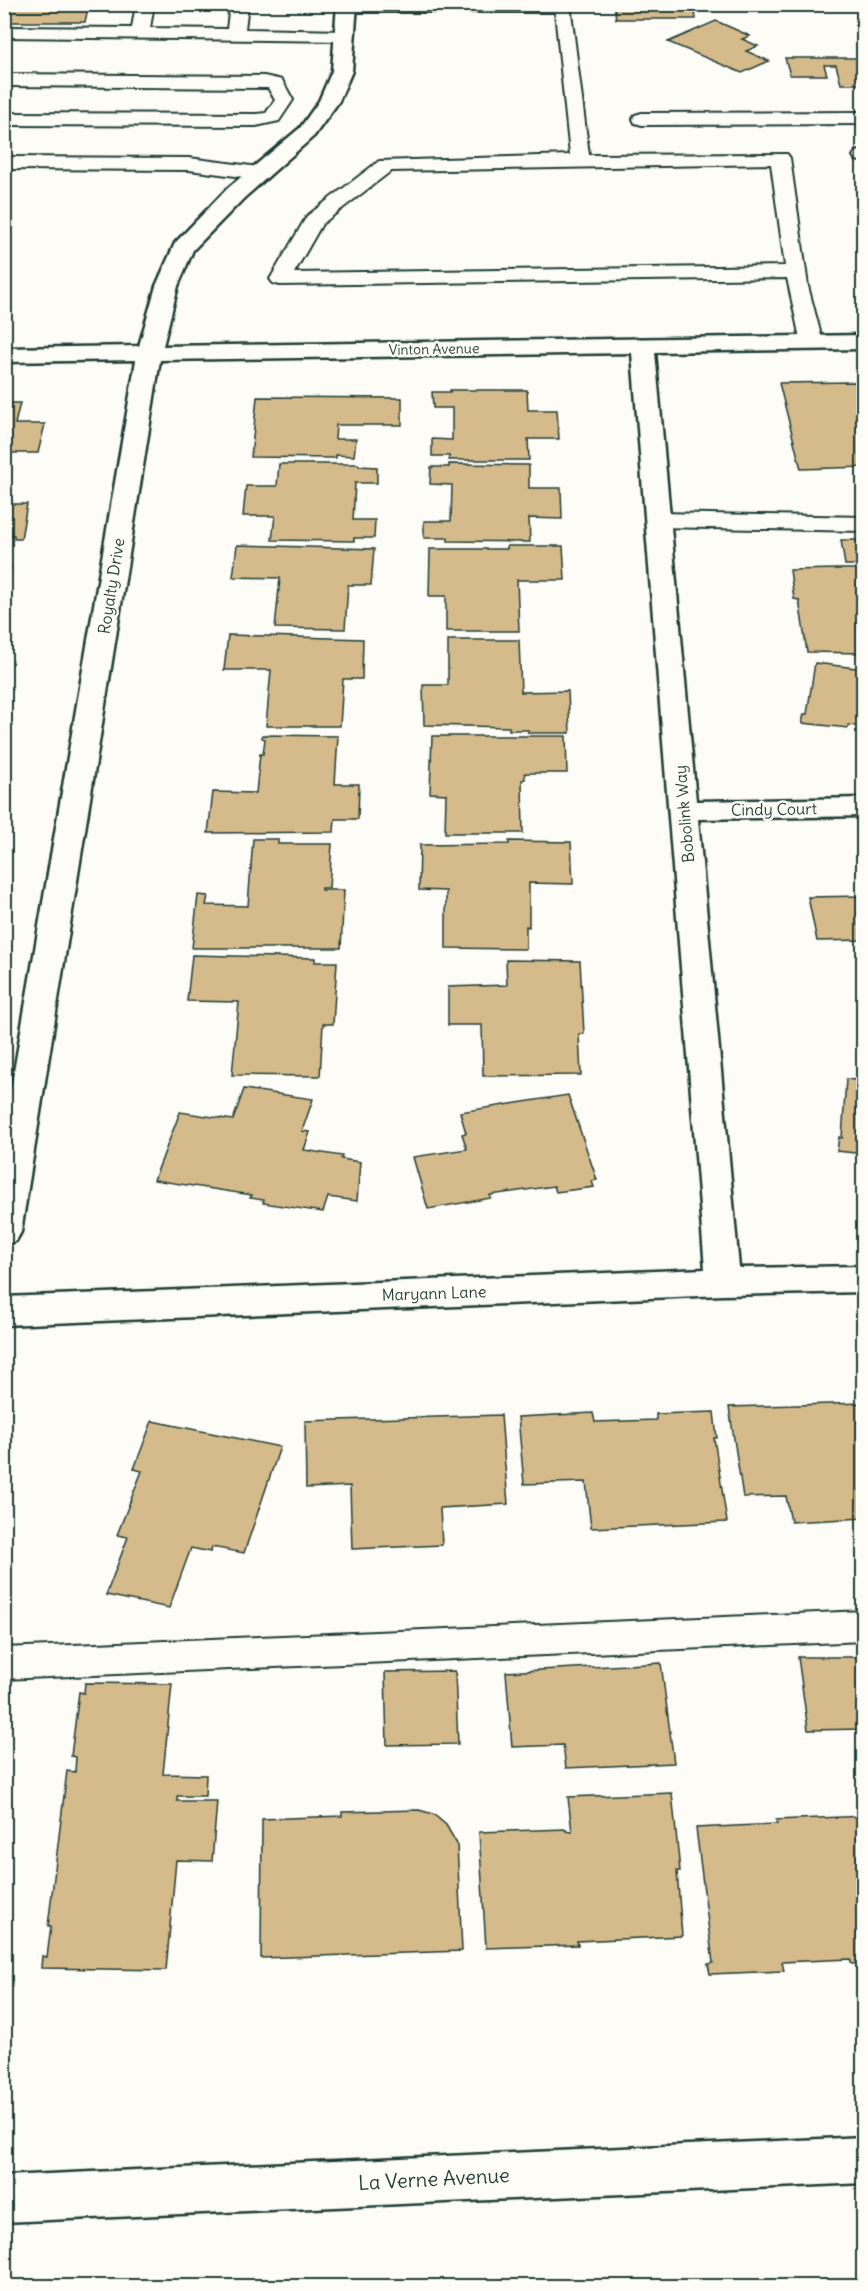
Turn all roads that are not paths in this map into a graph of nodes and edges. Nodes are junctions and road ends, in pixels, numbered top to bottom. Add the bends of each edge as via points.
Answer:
1 (144, 4) edge
2 (239, 4) edge
3 (347, 6) edge
4 (4, 32) edge
5 (140, 34) junction
6 (235, 35) junction
7 (344, 36) junction
8 (4, 80) edge
9 (864, 118) edge
10 (4, 119) edge
11 (642, 119) dead end
12 (580, 161) junction
13 (4, 163) edge
14 (259, 173) junction
15 (795, 272) junction
16 (864, 342) edge
17 (812, 343) junction
18 (643, 346) junction
19 (149, 353) junction
20 (4, 355) edge
21 (659, 520) junction
22 (864, 524) edge
23 (864, 807) edge
24 (684, 810) junction
25 (4, 1232) edge
26 (864, 1279) edge
27 (723, 1282) junction
28 (4, 1311) edge
29 (864, 1626) edge
30 (4, 1664) edge
31 (864, 2160) edge
32 (4, 2199) edge

1 - 5 lane
2 - 6 lane
3 - 7 street, Royalty Drive
3 - 12 lane via 563,7
4 - 5 lane
5 - 6 lane
6 - 7 lane
7 - 14 street, Royalty Drive via 342,71 329,101 307,132
8 - 10 lane via 264,82 275,84 284,99 272,117 256,120
9 - 11 lane
12 - 15 lane via 780,158
12 - 15 lane via 386,165 314,220 280,279
13 - 14 lane via 189,164
14 - 19 street, Royalty Drive via 183,248 167,286
15 - 17 lane
16 - 17 street, Vinton Avenue
17 - 18 street, Vinton Avenue
18 - 19 street, Vinton Avenue
18 - 21 street, Bobolink Way
19 - 20 street, Vinton Avenue
19 - 25 street, Royalty Drive
21 - 22 lane
21 - 24 street, Bobolink Way
23 - 24 street, Cindy Court
24 - 27 street, Bobolink Way
26 - 27 street, Maryann Lane
27 - 28 street, Maryann Lane
29 - 30 lane
31 - 32 street, La Verne Avenue

